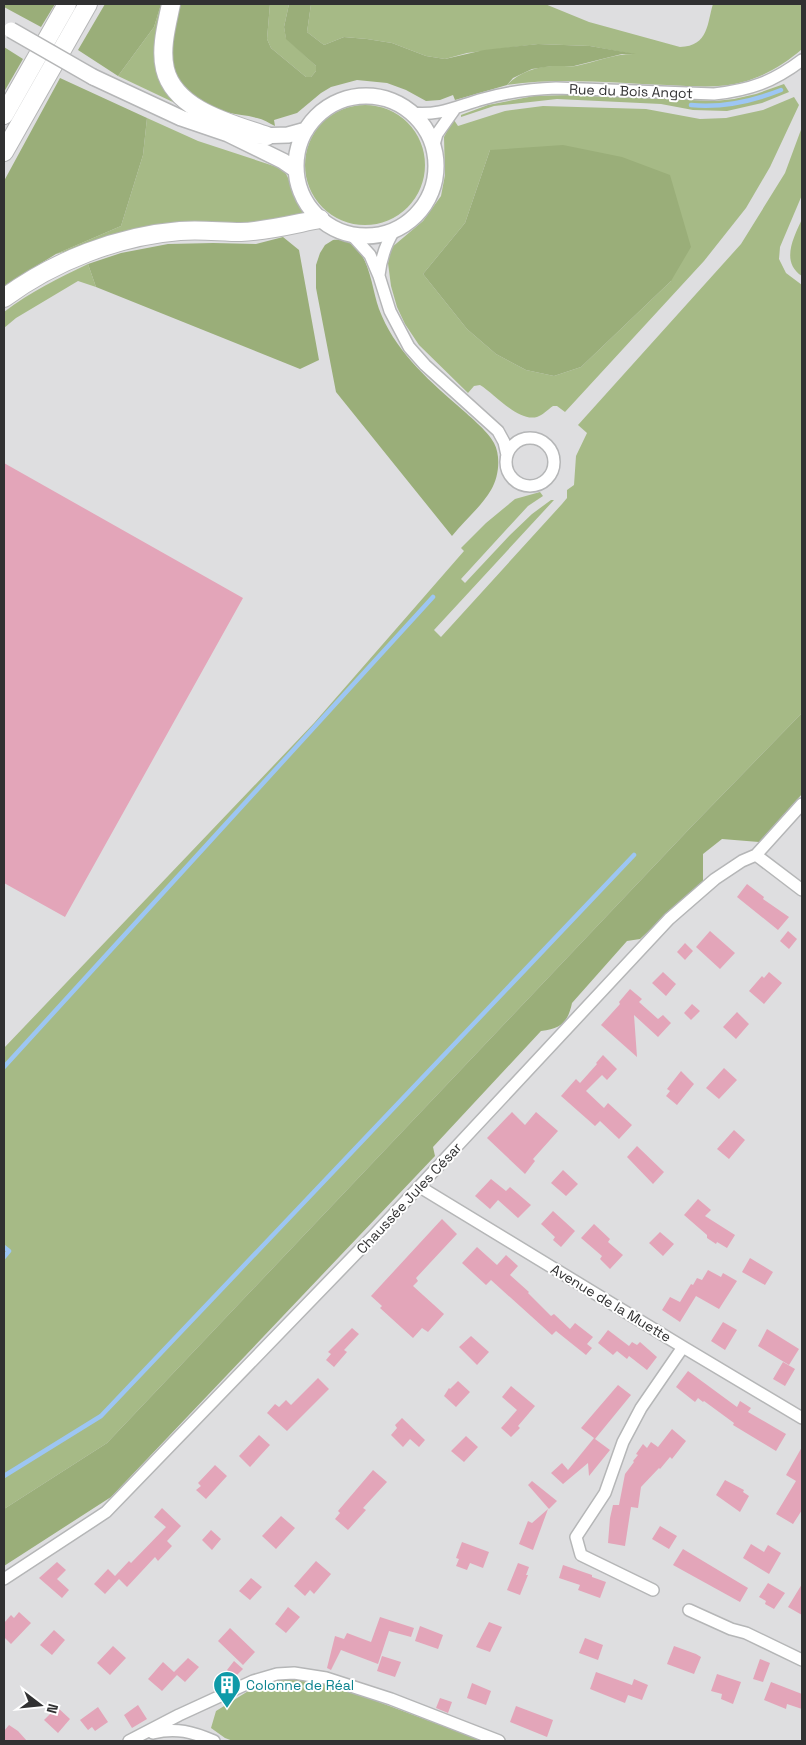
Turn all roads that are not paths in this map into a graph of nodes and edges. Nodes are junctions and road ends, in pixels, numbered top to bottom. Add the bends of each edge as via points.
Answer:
1 (67, 4) edge
2 (88, 4) edge
3 (172, 4) edge
4 (8, 28) edge
5 (802, 60) edge
6 (454, 110) junction
7 (412, 113) junction
8 (4, 115) edge
9 (306, 130) junction
10 (228, 134) junction
11 (267, 136) junction
12 (433, 148) junction
13 (4, 152) edge
14 (296, 170) junction
15 (320, 219) junction
16 (395, 229) junction
17 (350, 234) junction
18 (379, 276) junction
19 (4, 298) edge
20 (492, 425) junction
21 (522, 439) junction
22 (507, 455) junction
23 (802, 804) edge
24 (756, 856) junction
25 (802, 890) edge
26 (420, 1187) junction
27 (683, 1347) junction
28 (802, 1418) edge
29 (4, 1580) edge
30 (653, 1590) dead end
31 (689, 1610) dead end
32 (802, 1660) edge
33 (133, 1740) edge
34 (214, 1741) edge
35 (499, 1741) edge

1 - 8 highway
2 - 13 highway
3 - 11 highway via 164,60 165,70 174,86 182,96 210,116
4 - 10 main road, bridge via 137,99
5 - 6 street, Rue du Bois Angot via 775,79 745,90 714,94 532,89 484,98
6 - 7 street, Rue du Bois Angot
6 - 12 street via 437,134
7 - 9 main road via 386,99 359,96 341,100 325,109
7 - 12 main road via 428,134
9 - 11 main road
9 - 14 main road via 298,149
10 - 11 main road
10 - 14 main road
12 - 16 main road via 435,170 428,196 412,218
14 - 15 main road via 303,197
15 - 17 main road
15 - 19 highway via 243,232 180,230 134,239 74,258
16 - 17 main road via 371,235
16 - 18 street via 384,251
17 - 18 street via 370,255
18 - 20 street via 390,311 409,347
20 - 21 street
20 - 22 street via 501,436
21 - 22 street
21 - 22 street via 537,439 551,449 554,466 548,479 528,487 515,481 507,470
23 - 24 street, Chaussée Jules César
24 - 25 street
24 - 26 street, Chaussée Jules César via 715,878 669,919
26 - 27 street, Avenue de la Muette
26 - 29 street, Chaussée Jules César via 106,1512
27 - 28 street, Avenue de la Muette
27 - 30 street via 641,1408 623,1442 605,1493 576,1537 581,1555
31 - 32 street
33 - 34 street via 177,1730 193,1732
33 - 35 street via 253,1681 277,1674 305,1673 391,1699

